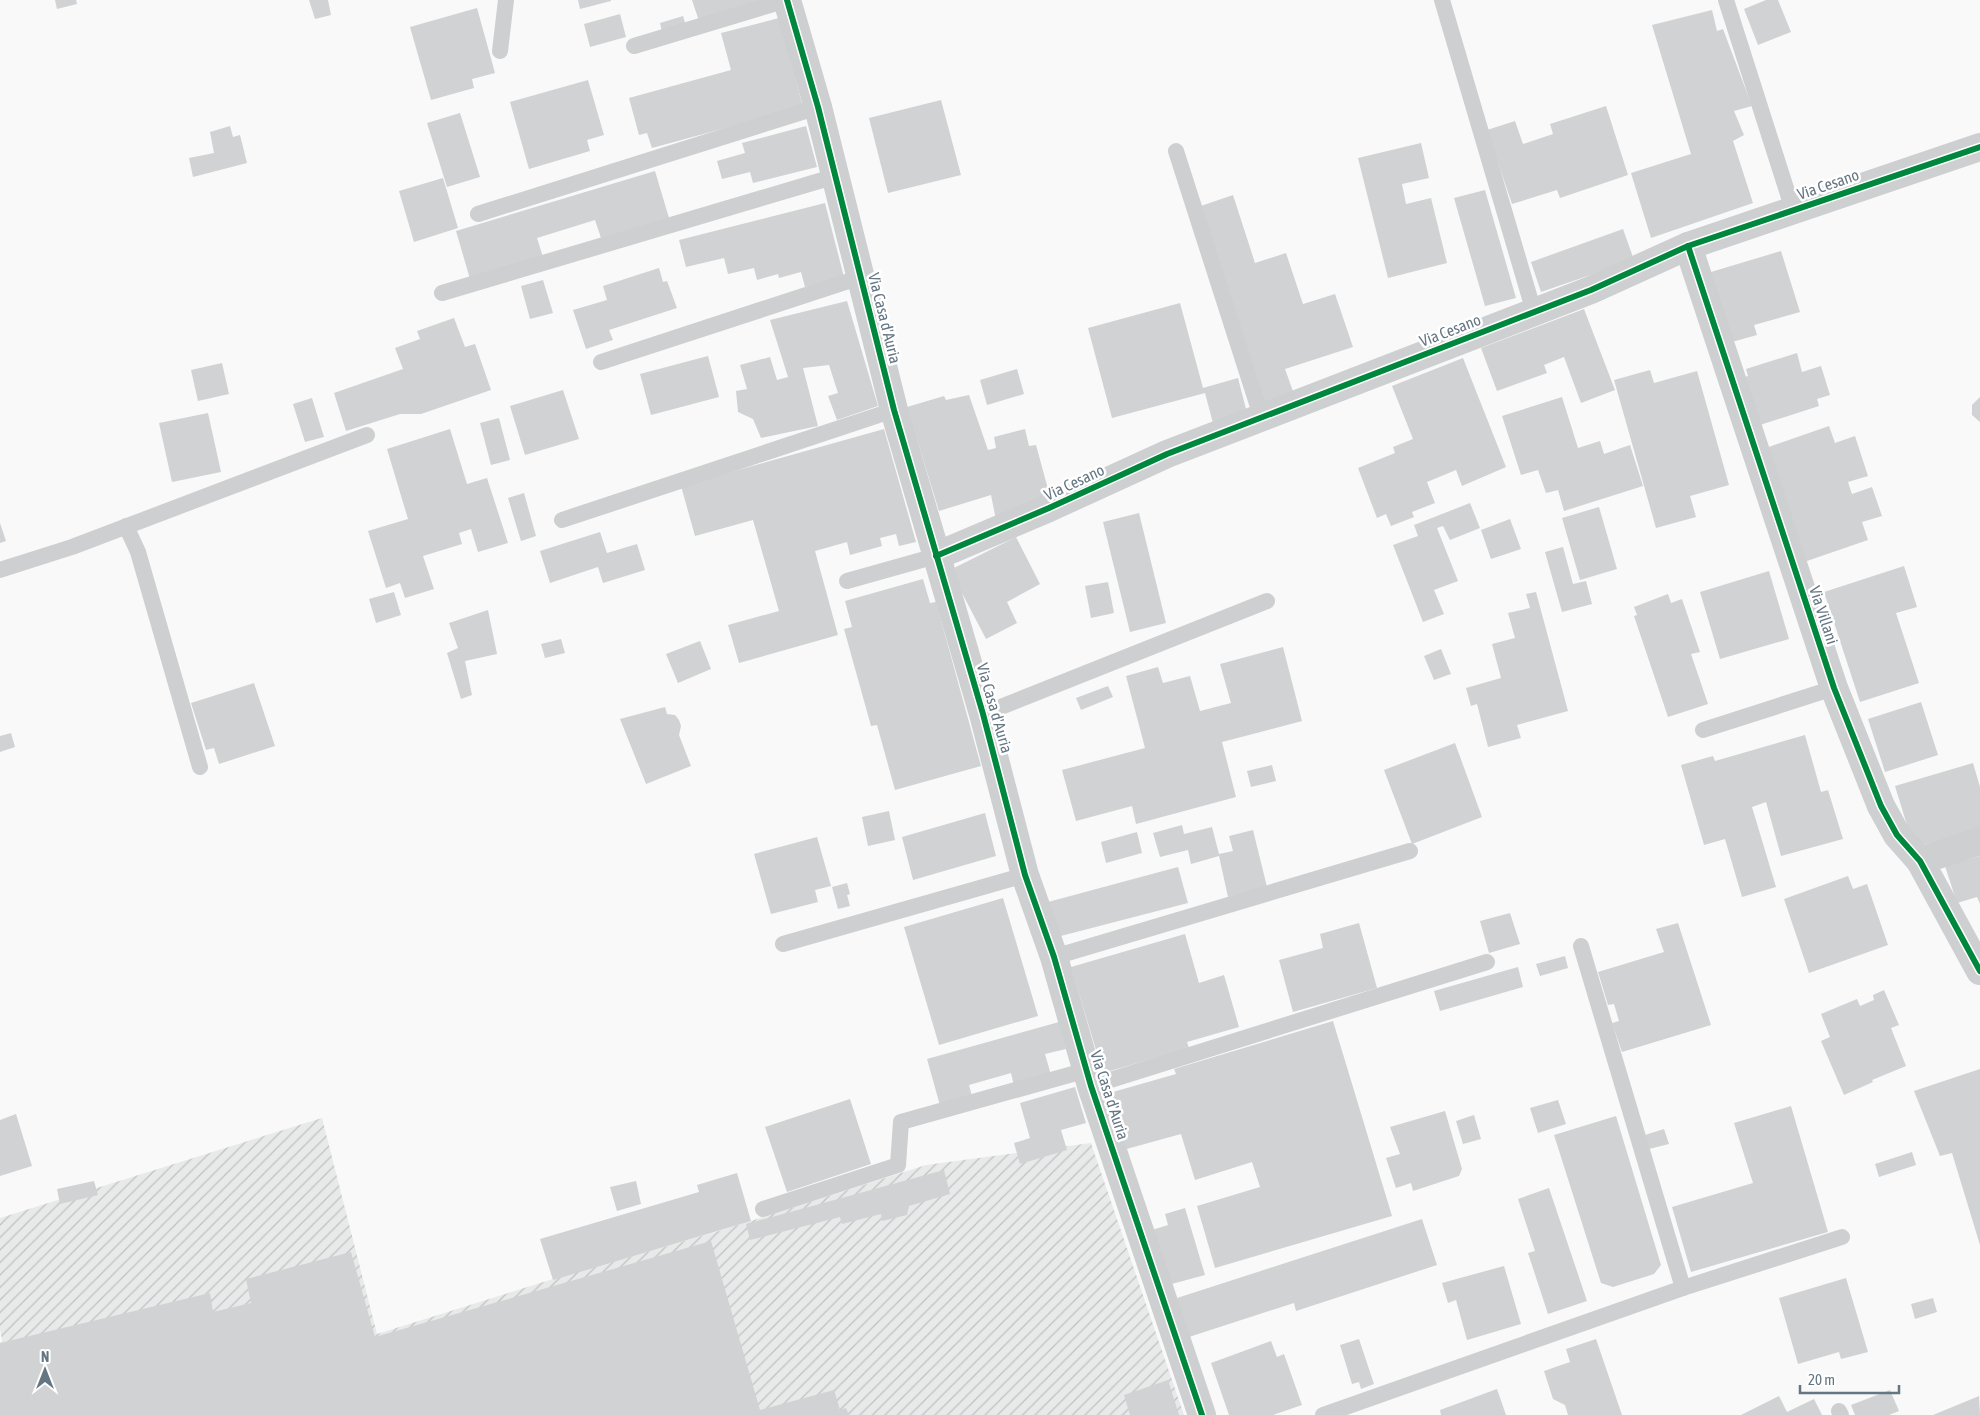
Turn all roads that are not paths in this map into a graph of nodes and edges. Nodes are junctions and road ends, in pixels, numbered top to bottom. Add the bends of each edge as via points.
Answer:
1 (506, 0) edge
2 (787, 0) edge
3 (1442, 0) edge
4 (1726, 0) edge
5 (634, 46) dead end
6 (500, 51) dead end
7 (818, 107) junction
8 (1980, 147) edge
9 (1176, 152) dead end
10 (836, 176) junction
11 (1793, 210) junction
12 (478, 214) dead end
13 (1688, 246) junction
14 (860, 277) junction
15 (442, 293) dead end
16 (1534, 312) junction
17 (601, 362) dead end
18 (894, 410) junction
19 (1261, 416) junction
20 (367, 435) dead end
21 (562, 520) dead end
22 (126, 526) junction
23 (936, 556) junction
24 (0, 570) edge
25 (847, 581) dead end
26 (1268, 601) dead end
27 (1834, 688) junction
28 (984, 714) junction
29 (1703, 730) dead end
30 (200, 767) dead end
31 (1980, 841) edge
32 (1410, 851) dead end
33 (1920, 861) junction
34 (1025, 874) junction
35 (783, 944) dead end
36 (1581, 946) dead end
37 (1054, 957) junction
38 (1486, 962) dead end
39 (1980, 971) edge
40 (1089, 1078) junction
41 (763, 1209) dead end
42 (1842, 1237) dead end
43 (1683, 1288) junction
44 (1202, 1415) edge
45 (1323, 1415) edge

1 - 6 lane
2 - 5 lane
2 - 7 street, Via Casa d'Auria
3 - 16 lane
4 - 11 lane
7 - 10 street, Via Casa d'Auria
7 - 12 lane
8 - 11 street, Via Cesano
9 - 19 lane
10 - 14 street, Via Casa d'Auria
10 - 15 lane
11 - 13 street, Via Cesano
13 - 16 street, Via Cesano
13 - 27 street, Via Villani
14 - 17 lane
14 - 18 street, Via Casa d'Auria
16 - 19 street, Via Cesano
18 - 21 lane
18 - 23 street, Via Casa d'Auria
19 - 23 street, Via Cesano
20 - 22 lane
22 - 24 lane via 72,548
22 - 30 lane via 138,552
23 - 25 lane
23 - 28 street, Via Casa d'Auria
26 - 28 lane
27 - 29 lane
27 - 33 street, Via Villani via 1880,806 1897,835
28 - 34 street, Via Casa d'Auria
31 - 33 street
32 - 37 lane
33 - 39 street, Via Villani
34 - 35 lane
34 - 37 street, Via Casa d'Auria
36 - 43 lane
37 - 40 street, Via Casa d'Auria
38 - 40 lane
40 - 41 lane via 901,1122 898,1165
40 - 44 street, Via Casa d'Auria
42 - 43 lane
43 - 45 lane

